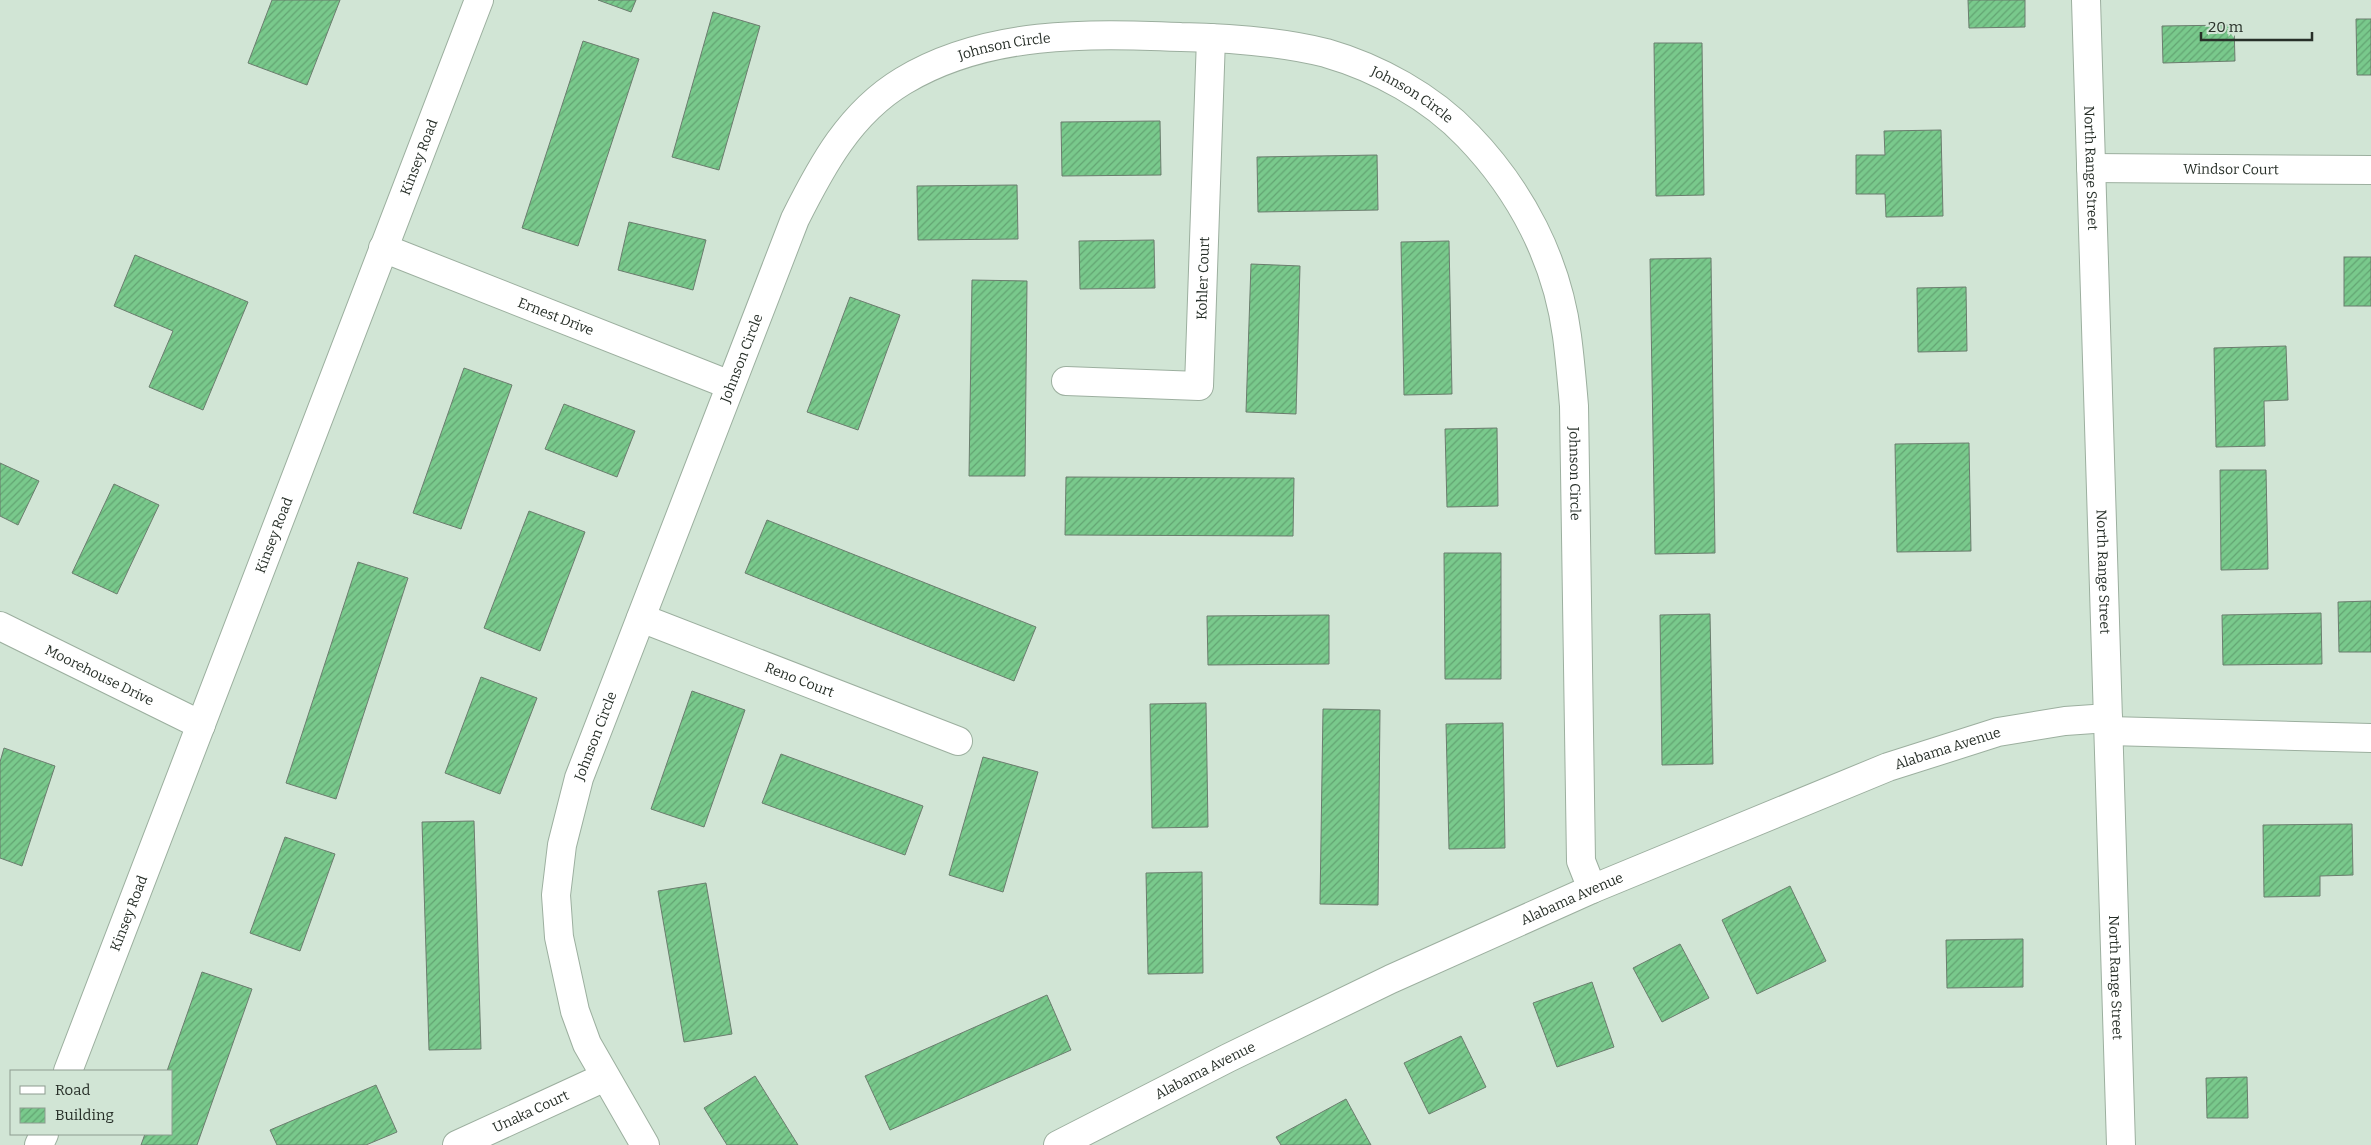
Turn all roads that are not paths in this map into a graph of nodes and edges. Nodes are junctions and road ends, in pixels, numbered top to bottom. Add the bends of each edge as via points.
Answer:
1 (480, 0) edge
2 (2086, 0) edge
3 (1211, 38) junction
4 (2091, 168) junction
5 (2371, 170) edge
6 (383, 248) junction
7 (1066, 381) dead end
8 (730, 385) junction
9 (641, 618) junction
10 (0, 626) edge
11 (201, 725) junction
12 (2108, 725) junction
13 (2371, 738) edge
14 (958, 741) dead end
15 (1592, 889) junction
16 (68, 1070) edge
17 (605, 1077) junction
18 (457, 1145) edge
19 (645, 1145) edge
20 (1058, 1145) edge
21 (2121, 1145) edge

1 - 6 street, Kinsey Road
2 - 4 street, North Range Street
3 - 7 street, Kohler Court via 1199,386
3 - 8 street, Johnson Circle via 1140,35 1053,37 995,46 948,59 903,81 870,105 840,138 817,174 795,218
3 - 15 street, Johnson Circle via 1272,43 1326,53 1378,72 1426,100 1473,142 1498,170 1532,221 1552,271 1567,334 1573,397 1580,861
4 - 5 street, Windsor Court
4 - 12 street, North Range Street
6 - 8 street, Ernest Drive
6 - 11 street, Kinsey Road
8 - 9 street, Johnson Circle
9 - 14 street, Reno Court
9 - 17 street, Johnson Circle via 579,778 562,845 556,895 559,937 575,1011 587,1044
10 - 11 street, Moorehouse Drive
11 - 16 street, Kinsey Road
12 - 13 street, Alabama Avenue
12 - 15 street, Alabama Avenue via 2065,721 1998,732 1888,767
12 - 21 street, North Range Street
15 - 20 street, Alabama Avenue via 1383,983
17 - 18 street, Unaka Court
17 - 19 street, Johnson Circle

